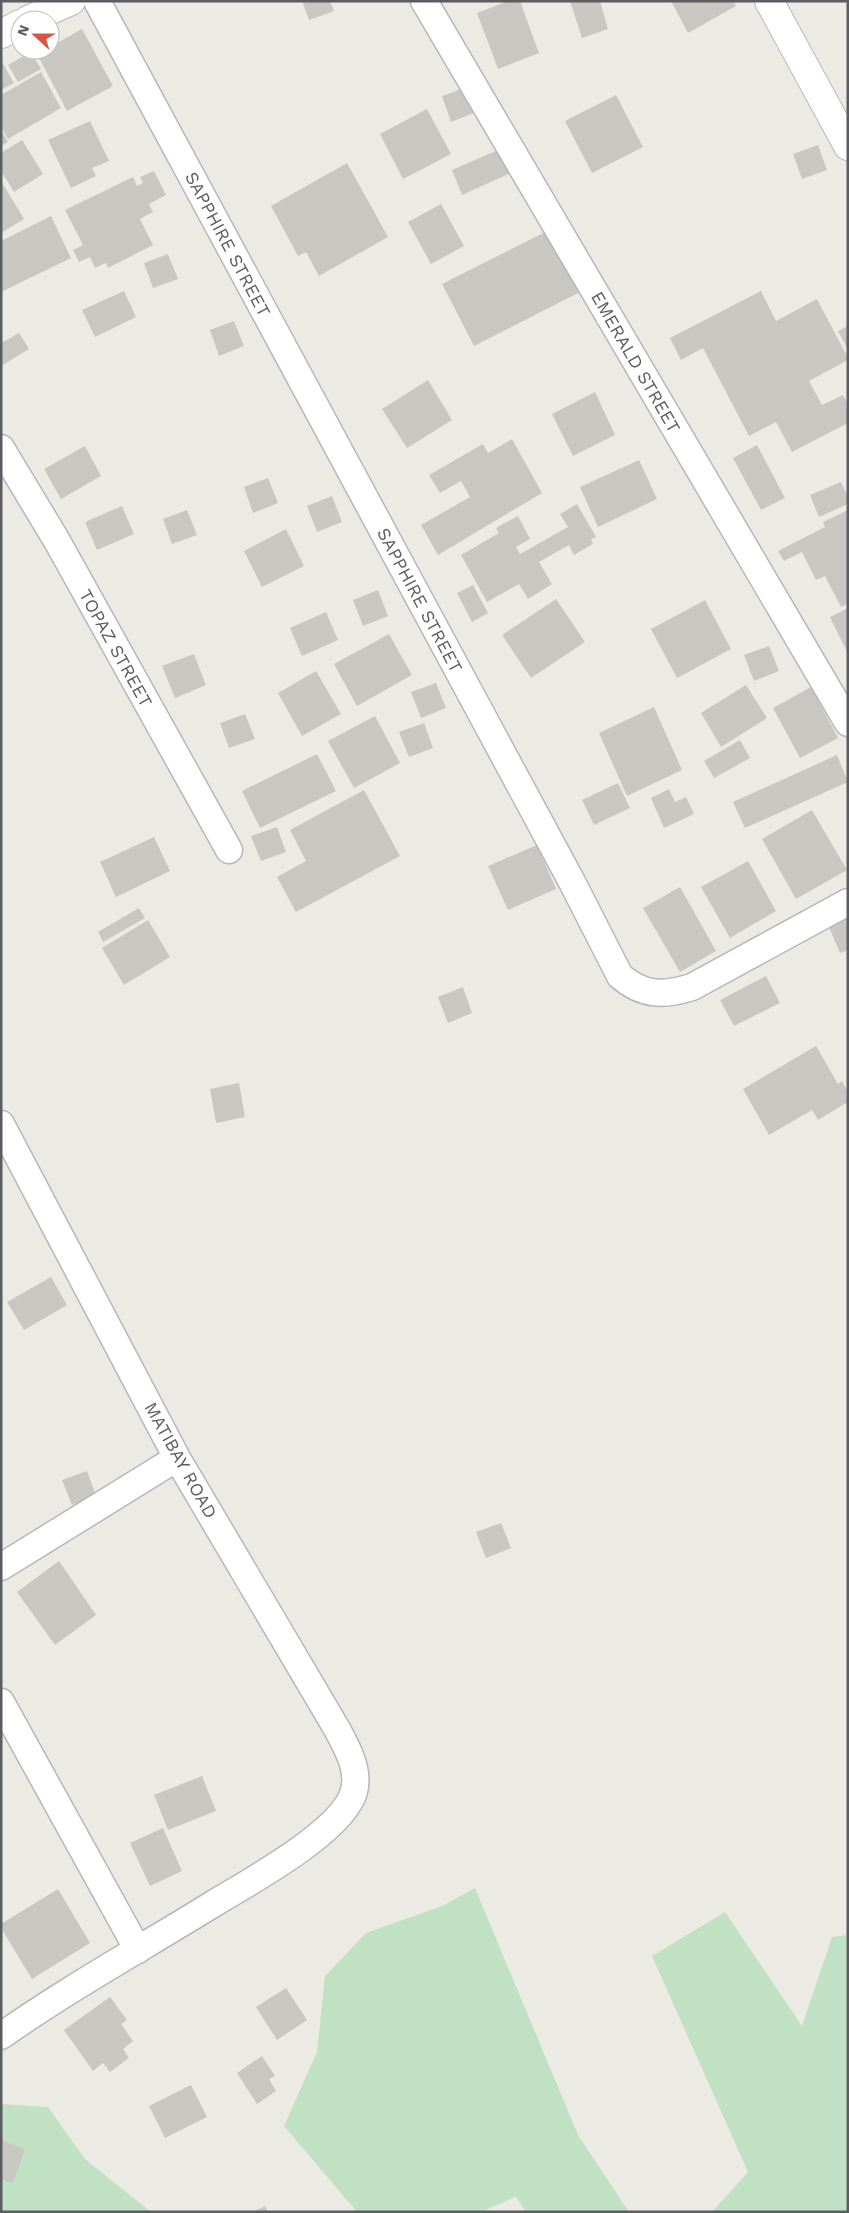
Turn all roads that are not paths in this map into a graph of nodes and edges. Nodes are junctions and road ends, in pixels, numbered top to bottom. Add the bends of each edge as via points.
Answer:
1 (71, 1) edge
2 (97, 1) edge
3 (424, 1) edge
4 (769, 1) edge
5 (44, 10) edge
6 (848, 146) edge
7 (1, 448) edge
8 (848, 723) edge
9 (229, 850) dead end
10 (848, 902) edge
11 (1, 1124) edge
12 (178, 1458) junction
13 (1, 1567) edge
14 (1, 1702) edge
15 (138, 1950) junction
16 (1, 2036) edge

1 - 5 street
2 - 10 street, SAPPHIRE STREET via 620,976 632,987 675,993 692,987
3 - 8 street, EMERALD STREET
4 - 6 street
7 - 9 street, TOPAZ STREET
11 - 12 street, MATIBAY ROAD
12 - 13 street
12 - 15 street, MATIBAY ROAD via 350,1753 355,1774 353,1795 342,1814 320,1834 259,1876
14 - 15 street
15 - 16 street

